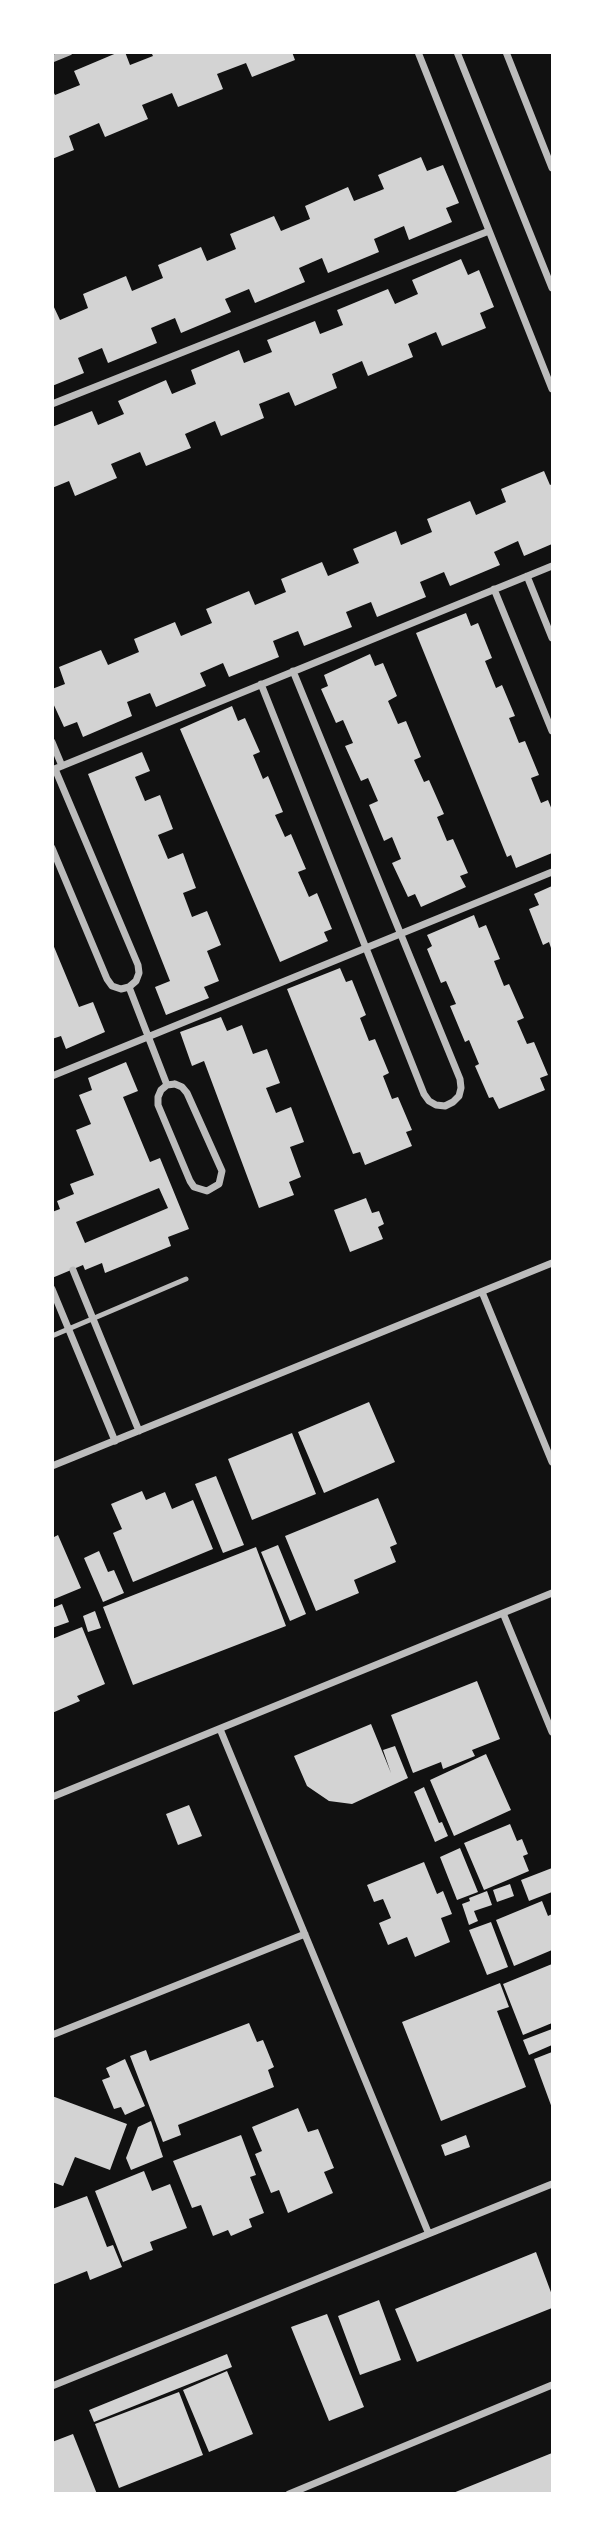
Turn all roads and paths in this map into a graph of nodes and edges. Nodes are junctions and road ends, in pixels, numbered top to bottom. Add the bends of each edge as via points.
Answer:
1 (69, 52) edge
2 (418, 52) edge
3 (457, 52) edge
4 (506, 52) edge
5 (52, 59) edge
6 (552, 168) edge
7 (489, 230) junction
8 (552, 288) edge
9 (552, 388) edge
10 (52, 404) edge
11 (552, 566) edge
12 (527, 576) junction
13 (494, 589) junction
14 (552, 638) edge
15 (293, 671) junction
16 (261, 684) junction
17 (552, 731) edge
18 (52, 742) edge
19 (57, 768) edge
20 (52, 848) edge
21 (552, 872) edge
22 (400, 934) junction
23 (366, 948) junction
24 (129, 987) junction
25 (148, 1037) junction
26 (52, 1076) edge
27 (167, 1085) junction
28 (552, 1263) edge
29 (73, 1269) dead end
30 (187, 1279) dead end
31 (52, 1289) edge
32 (482, 1292) junction
33 (93, 1318) junction
34 (69, 1329) junction
35 (52, 1336) edge
36 (139, 1431) junction
37 (115, 1441) junction
38 (552, 1462) edge
39 (52, 1466) edge
40 (552, 1593) edge
41 (503, 1613) junction
42 (220, 1729) junction
43 (552, 1732) edge
44 (52, 1797) edge
45 (304, 1934) junction
46 (52, 2035) edge
47 (552, 2184) edge
48 (428, 2232) junction
49 (552, 2385) edge
50 (52, 2386) edge
51 (300, 2492) edge
52 (289, 2494) edge

1 - 5 street
2 - 7 street
3 - 8 street
4 - 6 street
7 - 9 street
7 - 10 street
11 - 12 street
12 - 13 street
12 - 14 street
13 - 15 street
13 - 17 street
15 - 16 street
15 - 22 street
16 - 19 street
16 - 23 street
18 - 19 street
19 - 24 street via 138,965 136,981
20 - 24 street via 107,979 112,986
21 - 22 street
22 - 23 street
22 - 23 street via 460,1079 459,1096 445,1106 429,1101 424,1094
23 - 25 street
24 - 25 street
25 - 26 street
25 - 27 street
27 - 27 street via 158,1105 190,1181 200,1190 214,1188 222,1171 187,1093 175,1084
28 - 32 street
29 - 33 street
30 - 33 lane
31 - 34 street
32 - 36 street
32 - 38 street
33 - 34 lane
33 - 36 street
34 - 35 lane
34 - 37 street
36 - 37 street
37 - 39 street
40 - 41 street
41 - 42 street
41 - 43 street
42 - 44 street
42 - 45 street
45 - 46 street
45 - 48 street
47 - 48 street
48 - 50 street
49 - 51 street
51 - 52 street

